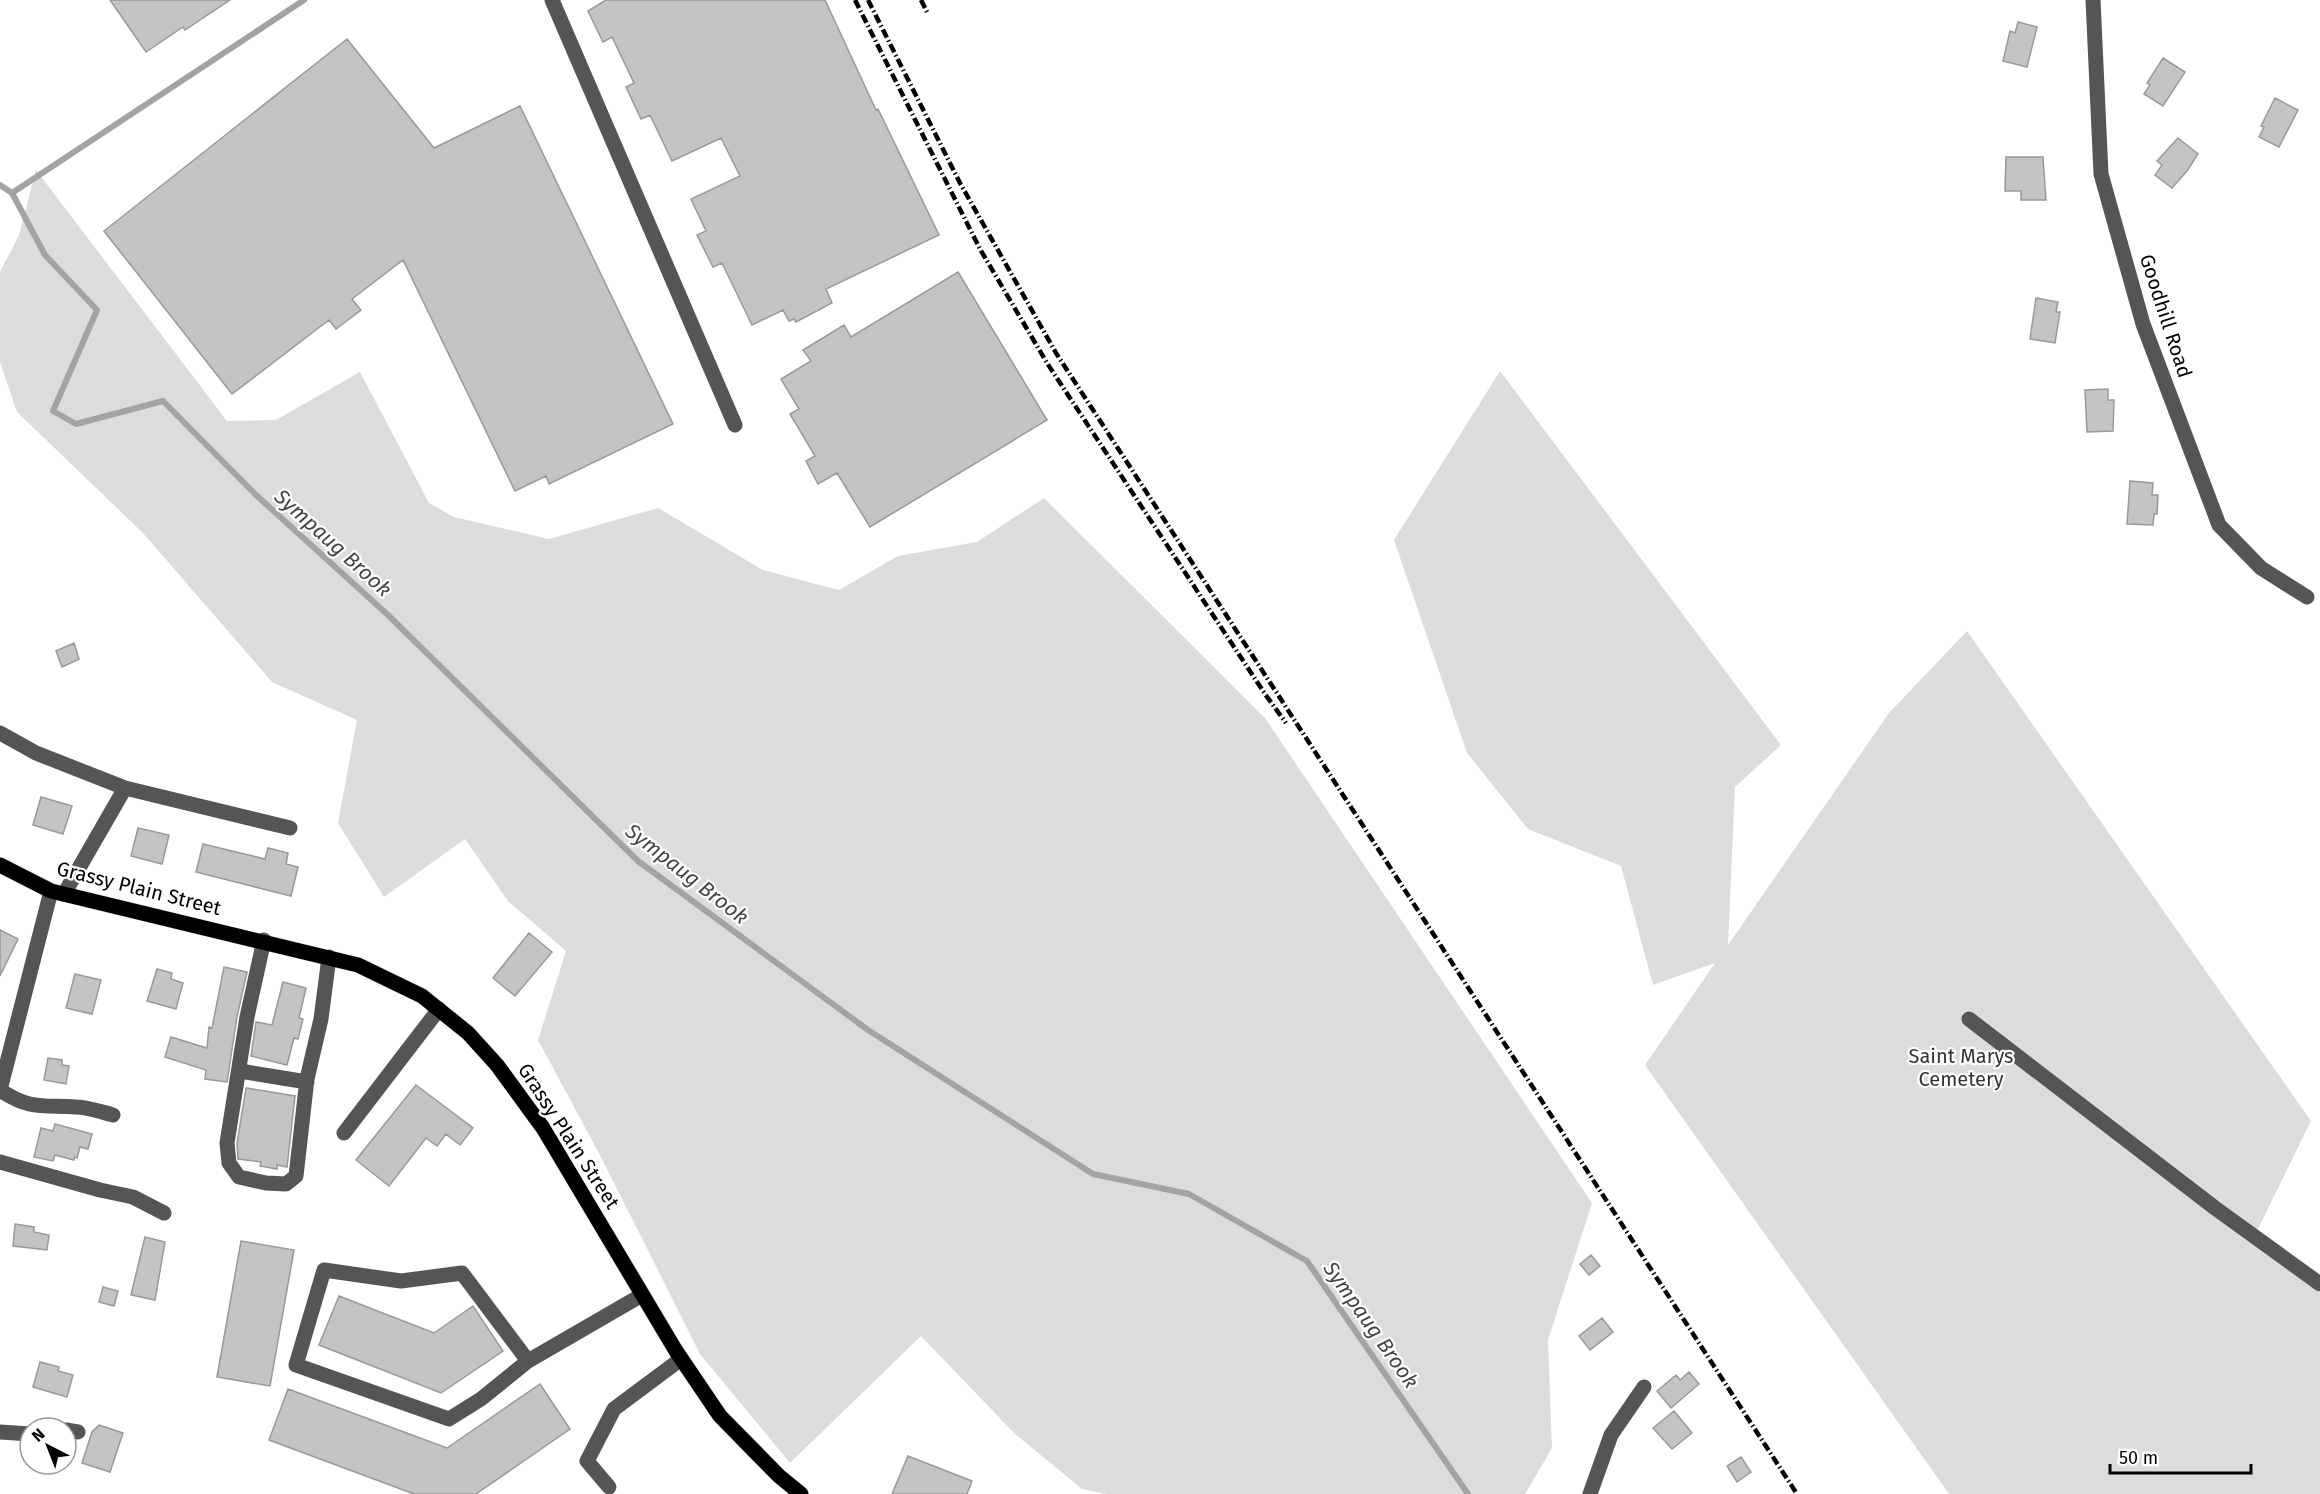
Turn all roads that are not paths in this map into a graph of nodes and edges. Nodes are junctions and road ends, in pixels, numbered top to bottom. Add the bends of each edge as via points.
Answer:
1 (552, 0) edge
2 (2093, 0) edge
3 (735, 425) dead end
4 (2307, 597) dead end
5 (0, 733) edge
6 (125, 788) junction
7 (290, 828) dead end
8 (0, 865) edge
9 (58, 892) junction
10 (264, 940) junction
11 (329, 957) junction
12 (439, 1009) junction
13 (1969, 1020) dead end
14 (240, 1071) junction
15 (307, 1082) junction
16 (0, 1090) edge
17 (113, 1115) dead end
18 (344, 1133) dead end
19 (0, 1162) edge
20 (164, 1213) dead end
21 (2320, 1284) edge
22 (642, 1295) junction
23 (681, 1359) junction
24 (528, 1361) junction
25 (1644, 1387) dead end
26 (0, 1432) edge
27 (18, 1433) edge
28 (609, 1487) dead end
29 (784, 1489) edge
30 (801, 1494) edge
31 (1590, 1494) edge

1 - 3 street
2 - 4 street, Goodhill Road via 2101,174 2143,324 2219,525 2261,568
5 - 6 street via 36,753
6 - 7 street
6 - 9 street
8 - 9 main road, Grassy Plain Street
9 - 10 main road, Grassy Plain Street
9 - 16 street
10 - 11 main road, Grassy Plain Street
10 - 14 street
11 - 12 main road, Grassy Plain Street via 358,965 422,996
11 - 15 street
12 - 18 street
12 - 22 main road, Grassy Plain Street via 497,1065 543,1128
13 - 21 street
14 - 15 street
14 - 15 street via 227,1143 229,1163 239,1177 266,1183 286,1184 296,1176
16 - 17 street via 18,1102 79,1107
19 - 20 street via 133,1197
22 - 23 main road, Grassy Plain Street
22 - 24 street
23 - 28 street via 614,1409 587,1461
23 - 29 main road, Grassy Plain Street via 720,1416
24 - 24 street via 449,1419 296,1365 324,1270 401,1281 462,1274
25 - 31 street via 1611,1436
26 - 27 street
29 - 30 main road, Grassy Plain Street

